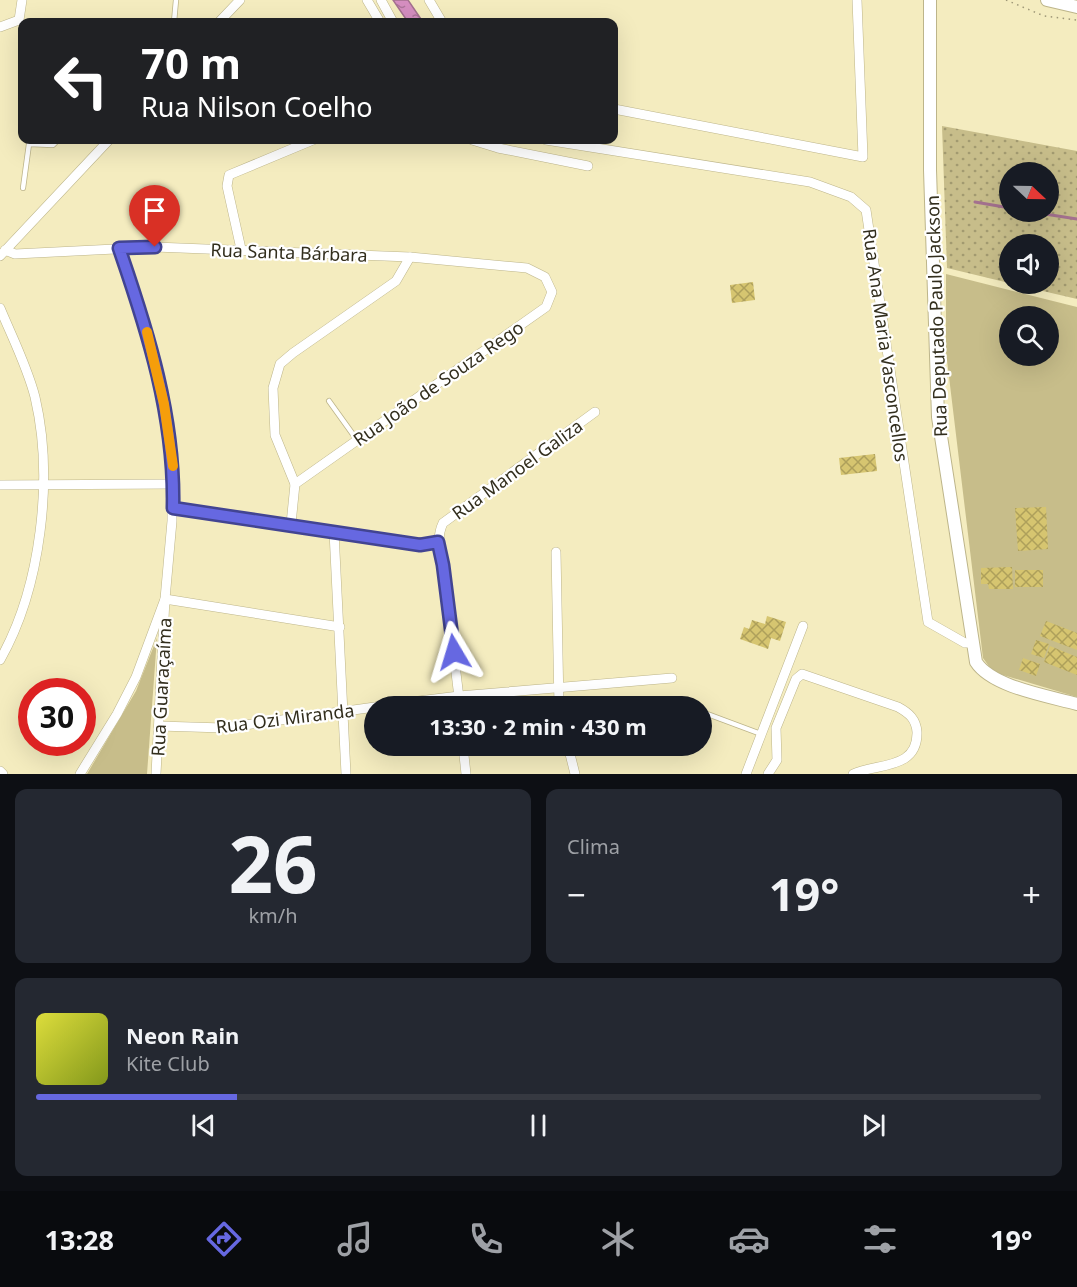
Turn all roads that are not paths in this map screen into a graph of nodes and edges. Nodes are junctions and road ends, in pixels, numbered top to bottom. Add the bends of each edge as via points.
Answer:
1 (22, 0) edge
2 (176, 0) edge
3 (240, 0) edge
4 (367, 0) edge
5 (381, 0) edge
6 (429, 0) edge
7 (856, 0) edge
8 (930, 0) edge
9 (1047, 0) edge
10 (1077, 7) edge
11 (19, 18) edge
12 (174, 18) edge
13 (223, 18) edge
14 (378, 18) edge
15 (391, 18) edge
16 (440, 18) edge
17 (18, 20) edge
18 (0, 27) edge
19 (618, 110) edge
20 (29, 144) edge
21 (29, 144) edge
22 (54, 144) edge
23 (103, 144) edge
24 (303, 144) edge
25 (485, 144) edge
26 (571, 144) edge
27 (588, 166) dead end
28 (23, 188) dead end
29 (119, 248) junction
30 (241, 249) junction
31 (3, 253) edge
32 (410, 257) junction
33 (537, 271) joint
34 (0, 308) edge
35 (329, 401) dead end
36 (595, 412) dead end
37 (357, 440) junction
38 (0, 484) edge
39 (173, 484) junction
40 (295, 484) junction
41 (43, 485) junction
42 (173, 508) junction
43 (291, 524) junction
44 (334, 532) junction
45 (438, 542) junction
46 (556, 552) dead end
47 (165, 600) junction
48 (803, 626) dead end
49 (340, 627) junction
50 (969, 643) junction
51 (0, 660) edge
52 (672, 678) dead end
53 (557, 687) junction
54 (459, 696) joint
55 (558, 696) edge
56 (1077, 704) edge
57 (364, 708) edge
58 (342, 711) junction
59 (712, 716) edge
60 (159, 726) junction
61 (761, 734) junction
62 (464, 756) edge
63 (571, 756) edge
64 (80, 774) edge
65 (156, 774) edge
66 (346, 774) edge
67 (466, 774) edge
68 (576, 774) edge
69 (746, 774) edge
70 (768, 774) edge
71 (853, 774) edge

1 - 11 street
2 - 12 lane
3 - 13 street
4 - 14 street
5 - 15 street
6 - 16 street
7 - 19 street via 863,157
8 - 50 main road, Rua Deputado Paulo Jackson via 930,170 938,417
9 - 10 main road
17 - 18 street
20 - 22 lane
21 - 28 lane
23 - 31 street
24 - 30 street via 229,175 227,186
25 - 27 street
26 - 50 street, Rua Ana Maria Vasconcellos via 810,182 851,197 866,210 928,622
29 - 30 street, Rua Santa Bárbara
29 - 31 street, Rua Santa Bárbara
29 - 39 street via 153,354 172,453
30 - 32 street, Rua Santa Bárbara
32 - 33 street, Rua Santa Bárbara
32 - 40 street via 396,281 280,364 275,374 275,435
33 - 37 street, Rua João de Souza Rego via 545,277 552,292 546,307
34 - 41 street via 35,397
35 - 37 lane
36 - 45 street, Rua Manoel Galiza via 442,524
37 - 40 street, Rua João de Souza Rego
38 - 41 street
39 - 41 street
39 - 42 street
40 - 43 street
41 - 51 street via 28,587 11,641
42 - 43 street
42 - 47 street
43 - 44 street
44 - 45 street via 420,545
44 - 49 street
45 - 54 street
46 - 53 street
47 - 49 street
47 - 60 street, Rua Guaraçaíma
47 - 64 street via 136,677
48 - 61 street
49 - 58 street
50 - 56 main road, Rua Deputado Paulo Jackson via 976,662 989,676
52 - 53 street, Rua Ozi Miranda
53 - 54 street, Rua Ozi Miranda
53 - 55 street
57 - 58 street, Rua Ozi Miranda
58 - 60 street, Rua Ozi Miranda via 223,728
58 - 66 street
59 - 61 lane
60 - 65 street, Rua Guaraçaíma
61 - 69 street
62 - 67 street
63 - 68 street
70 - 71 street via 777,760 776,728 796,679 802,674 898,707 914,720 916,740 909,755 891,766

